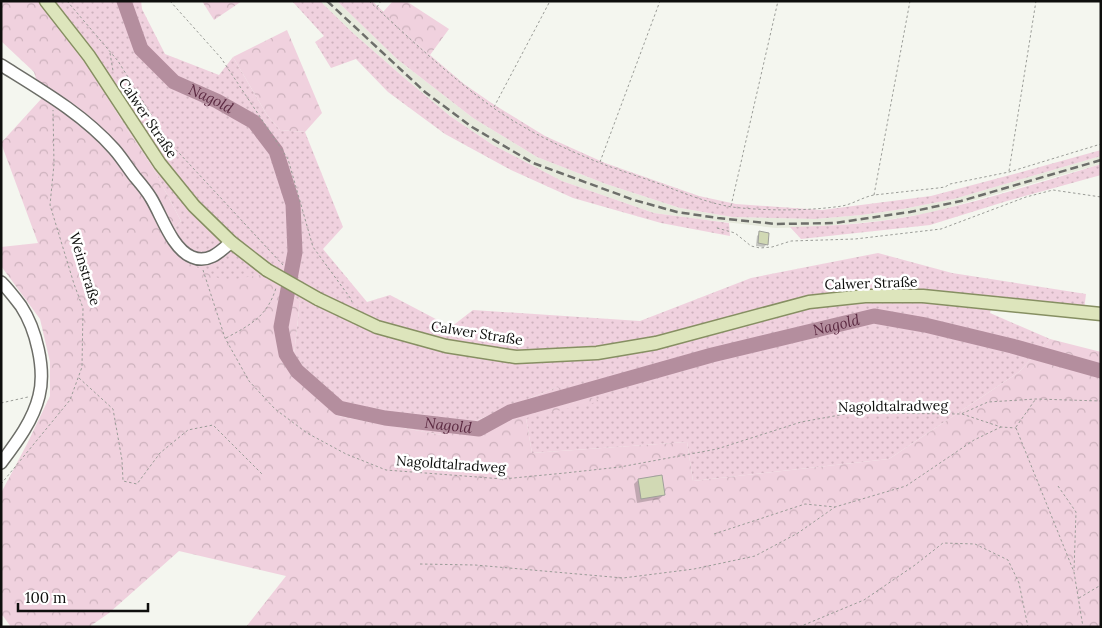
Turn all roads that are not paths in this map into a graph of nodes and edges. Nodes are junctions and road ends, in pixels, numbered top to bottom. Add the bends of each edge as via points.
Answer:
1 (46, 1) edge
2 (1, 65) edge
3 (231, 242) junction
4 (1, 282) edge
5 (1101, 314) edge
6 (1, 463) edge

1 - 3 main road, Calwer Straße via 89,56 160,164 194,206
2 - 3 street via 52,97 114,150 151,198 181,250 190,257 208,259
3 - 5 main road, Calwer Straße, bridge via 268,270 377,327 446,346 516,358 597,353 656,343 809,302 865,296 923,296
4 - 6 street via 22,307 38,352 41,373 39,395 31,418

